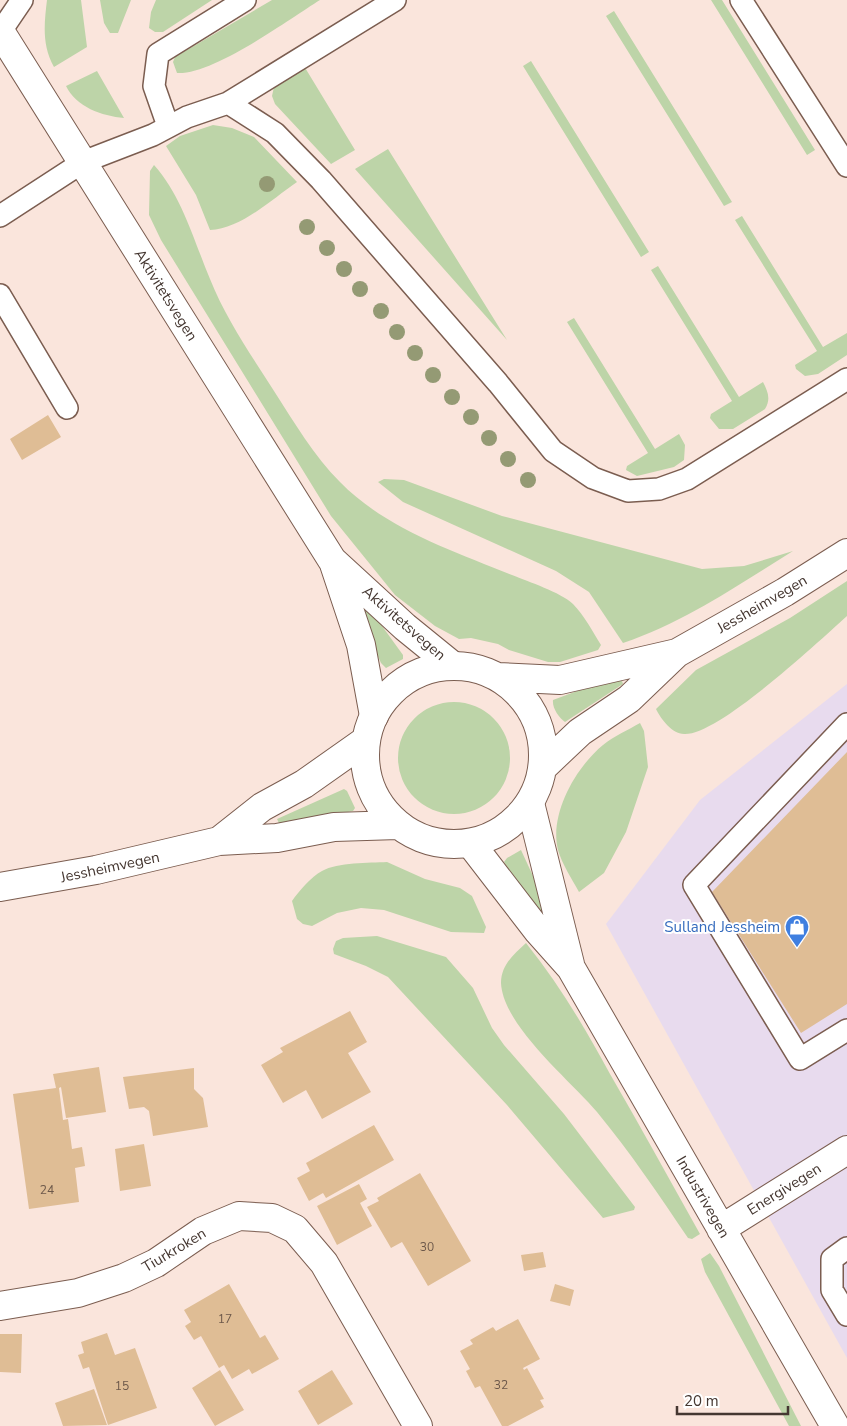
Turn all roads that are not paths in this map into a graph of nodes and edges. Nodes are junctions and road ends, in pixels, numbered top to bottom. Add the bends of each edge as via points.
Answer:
1 (22, 0) edge
2 (245, 0) edge
3 (395, 0) edge
4 (741, 0) edge
5 (0, 31) edge
6 (228, 103) junction
7 (168, 126) junction
8 (83, 162) junction
9 (847, 166) edge
10 (0, 216) edge
11 (0, 295) edge
12 (847, 379) edge
13 (68, 408) dead end
14 (847, 553) edge
15 (332, 560) junction
16 (677, 653) junction
17 (453, 666) junction
18 (498, 677) junction
19 (847, 724) edge
20 (370, 729) junction
21 (543, 767) junction
22 (530, 803) junction
23 (398, 825) junction
24 (219, 841) junction
25 (471, 844) junction
26 (0, 887) edge
27 (571, 968) junction
28 (847, 1030) edge
29 (847, 1150) edge
30 (721, 1229) junction
31 (847, 1248) edge
32 (0, 1306) edge
33 (847, 1315) edge
34 (418, 1426) edge
35 (835, 1426) edge

1 - 5 lane
2 - 7 lane via 158,54 154,86
3 - 6 lane
4 - 9 lane
5 - 8 street, Aktivitetsvegen
6 - 7 lane via 187,116
6 - 12 lane via 275,133 321,180 553,450 592,478 628,492 659,489 687,479
7 - 8 lane
8 - 10 lane
8 - 15 street, Aktivitetsvegen
11 - 13 lane
14 - 16 street, Jessheimvegen
15 - 17 street, Aktivitetsvegen via 404,628
15 - 20 street, Aktivitetsvegen via 360,645
16 - 18 street, Jessheimvegen via 560,680
16 - 21 street, Jessheimvegen via 629,698 580,732
17 - 18 street via 483,670
17 - 20 street via 429,669 406,680 387,696
18 - 21 street via 524,700 534,715 544,749
19 - 28 lane via 694,885 800,1059
20 - 23 street via 368,779 374,796
20 - 24 street, Jessheimvegen via 304,784 262,807
21 - 22 street
22 - 25 street via 498,834
22 - 27 street, Industrivegen
23 - 24 street, Jessheimvegen via 334,827 277,838
23 - 25 street via 432,842
24 - 26 street, Jessheimvegen via 96,870
25 - 27 street, Industrivegen via 538,932
27 - 30 street, Industrivegen
29 - 30 street, Energivegen
30 - 35 street, Industrivegen
31 - 33 lane via 832,1259 832,1290
32 - 34 street, Tiurkroken via 78,1293 124,1278 156,1263 203,1231 239,1216 272,1218 295,1229 324,1263

